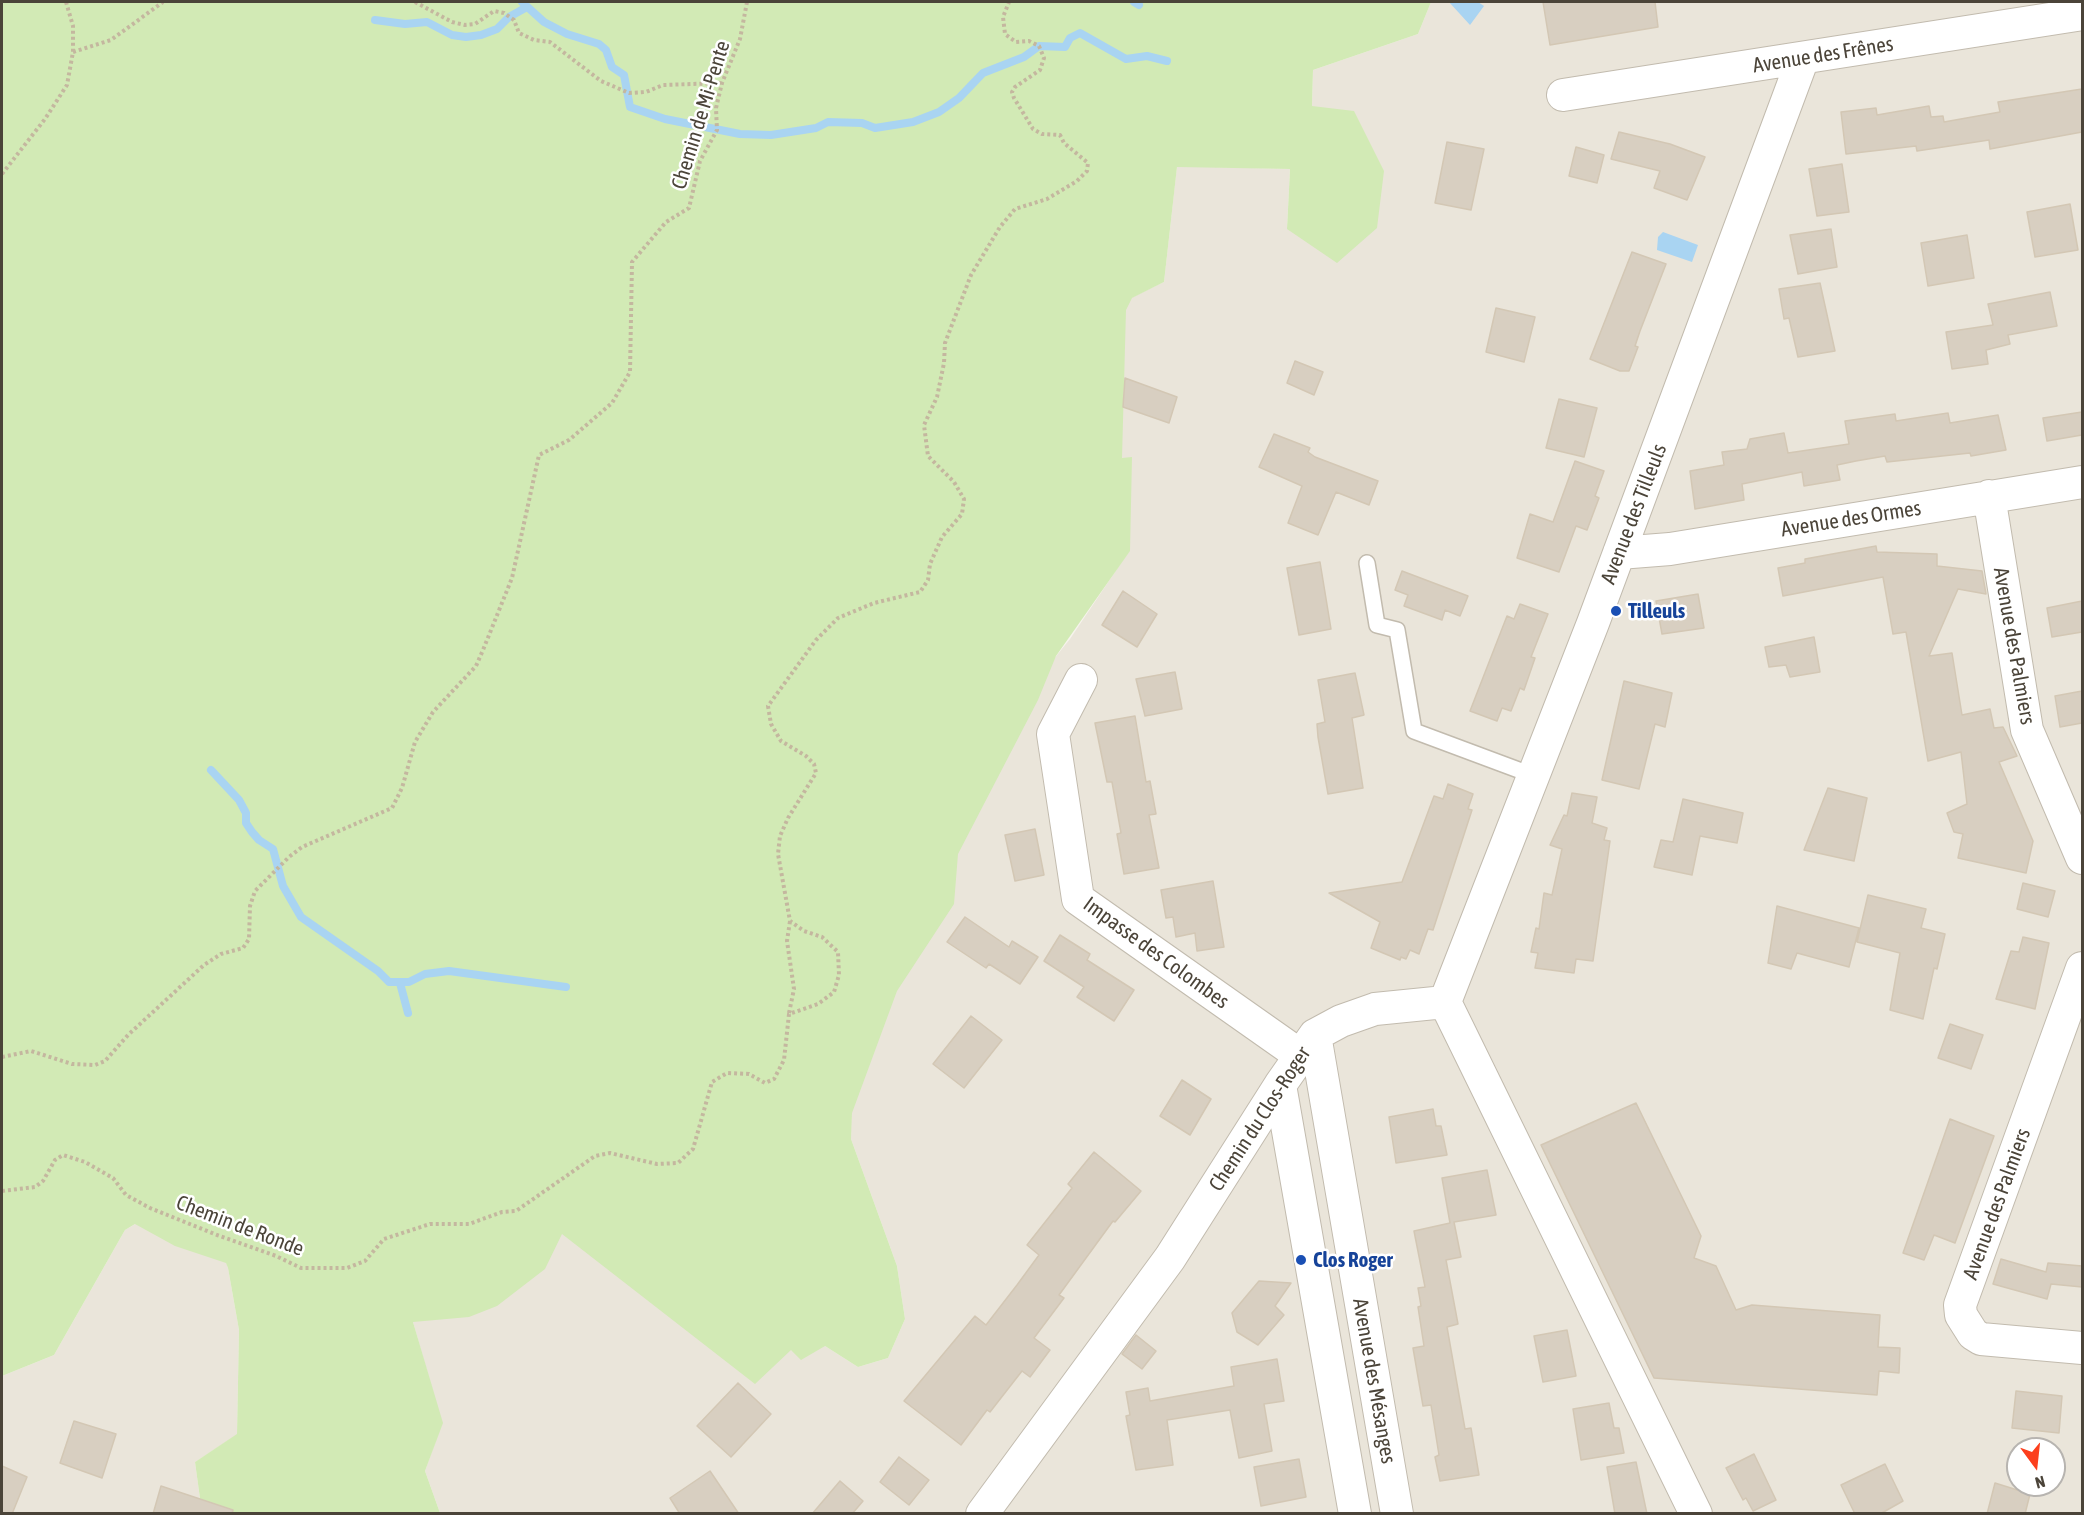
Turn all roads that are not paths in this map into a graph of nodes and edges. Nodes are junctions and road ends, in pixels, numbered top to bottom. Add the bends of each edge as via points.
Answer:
1 (2082, 14) edge
2 (1803, 58) junction
3 (1563, 95) dead end
4 (2082, 482) edge
5 (1989, 496) junction
6 (1619, 553) junction
7 (1367, 563) dead end
8 (1081, 680) dead end
9 (1532, 775) junction
10 (2082, 858) edge
11 (2082, 968) edge
12 (1445, 1002) junction
13 (1308, 1045) junction
14 (1280, 1085) junction
15 (2082, 1348) edge
16 (982, 1514) edge
17 (1356, 1514) edge
18 (1397, 1514) edge
19 (1696, 1514) edge

1 - 2 street, Avenue des Frênes
2 - 3 street, Avenue des Frênes
2 - 6 street, Avenue des Tilleuls
4 - 5 street, Avenue des Ormes
5 - 6 street, Avenue des Ormes via 1670,549
5 - 10 street, Avenue des Palmiers via 2027,730
6 - 9 street, Avenue des Tilleuls
7 - 9 lane via 1377,625 1397,630 1414,730
8 - 13 street, Impasse des Colombes via 1053,734 1078,900
9 - 12 street, Avenue des Tilleuls
11 - 15 street, Avenue des Palmiers via 1960,1305 1961,1315 1981,1339
12 - 13 street, Chemin du Clos-Roger via 1375,1009 1341,1021
12 - 19 street
13 - 14 street, Chemin du Clos-Roger
13 - 18 street, Avenue des Mésanges
14 - 16 street, Chemin du Clos-Roger via 1170,1258
14 - 17 street, Avenue des Mésanges

